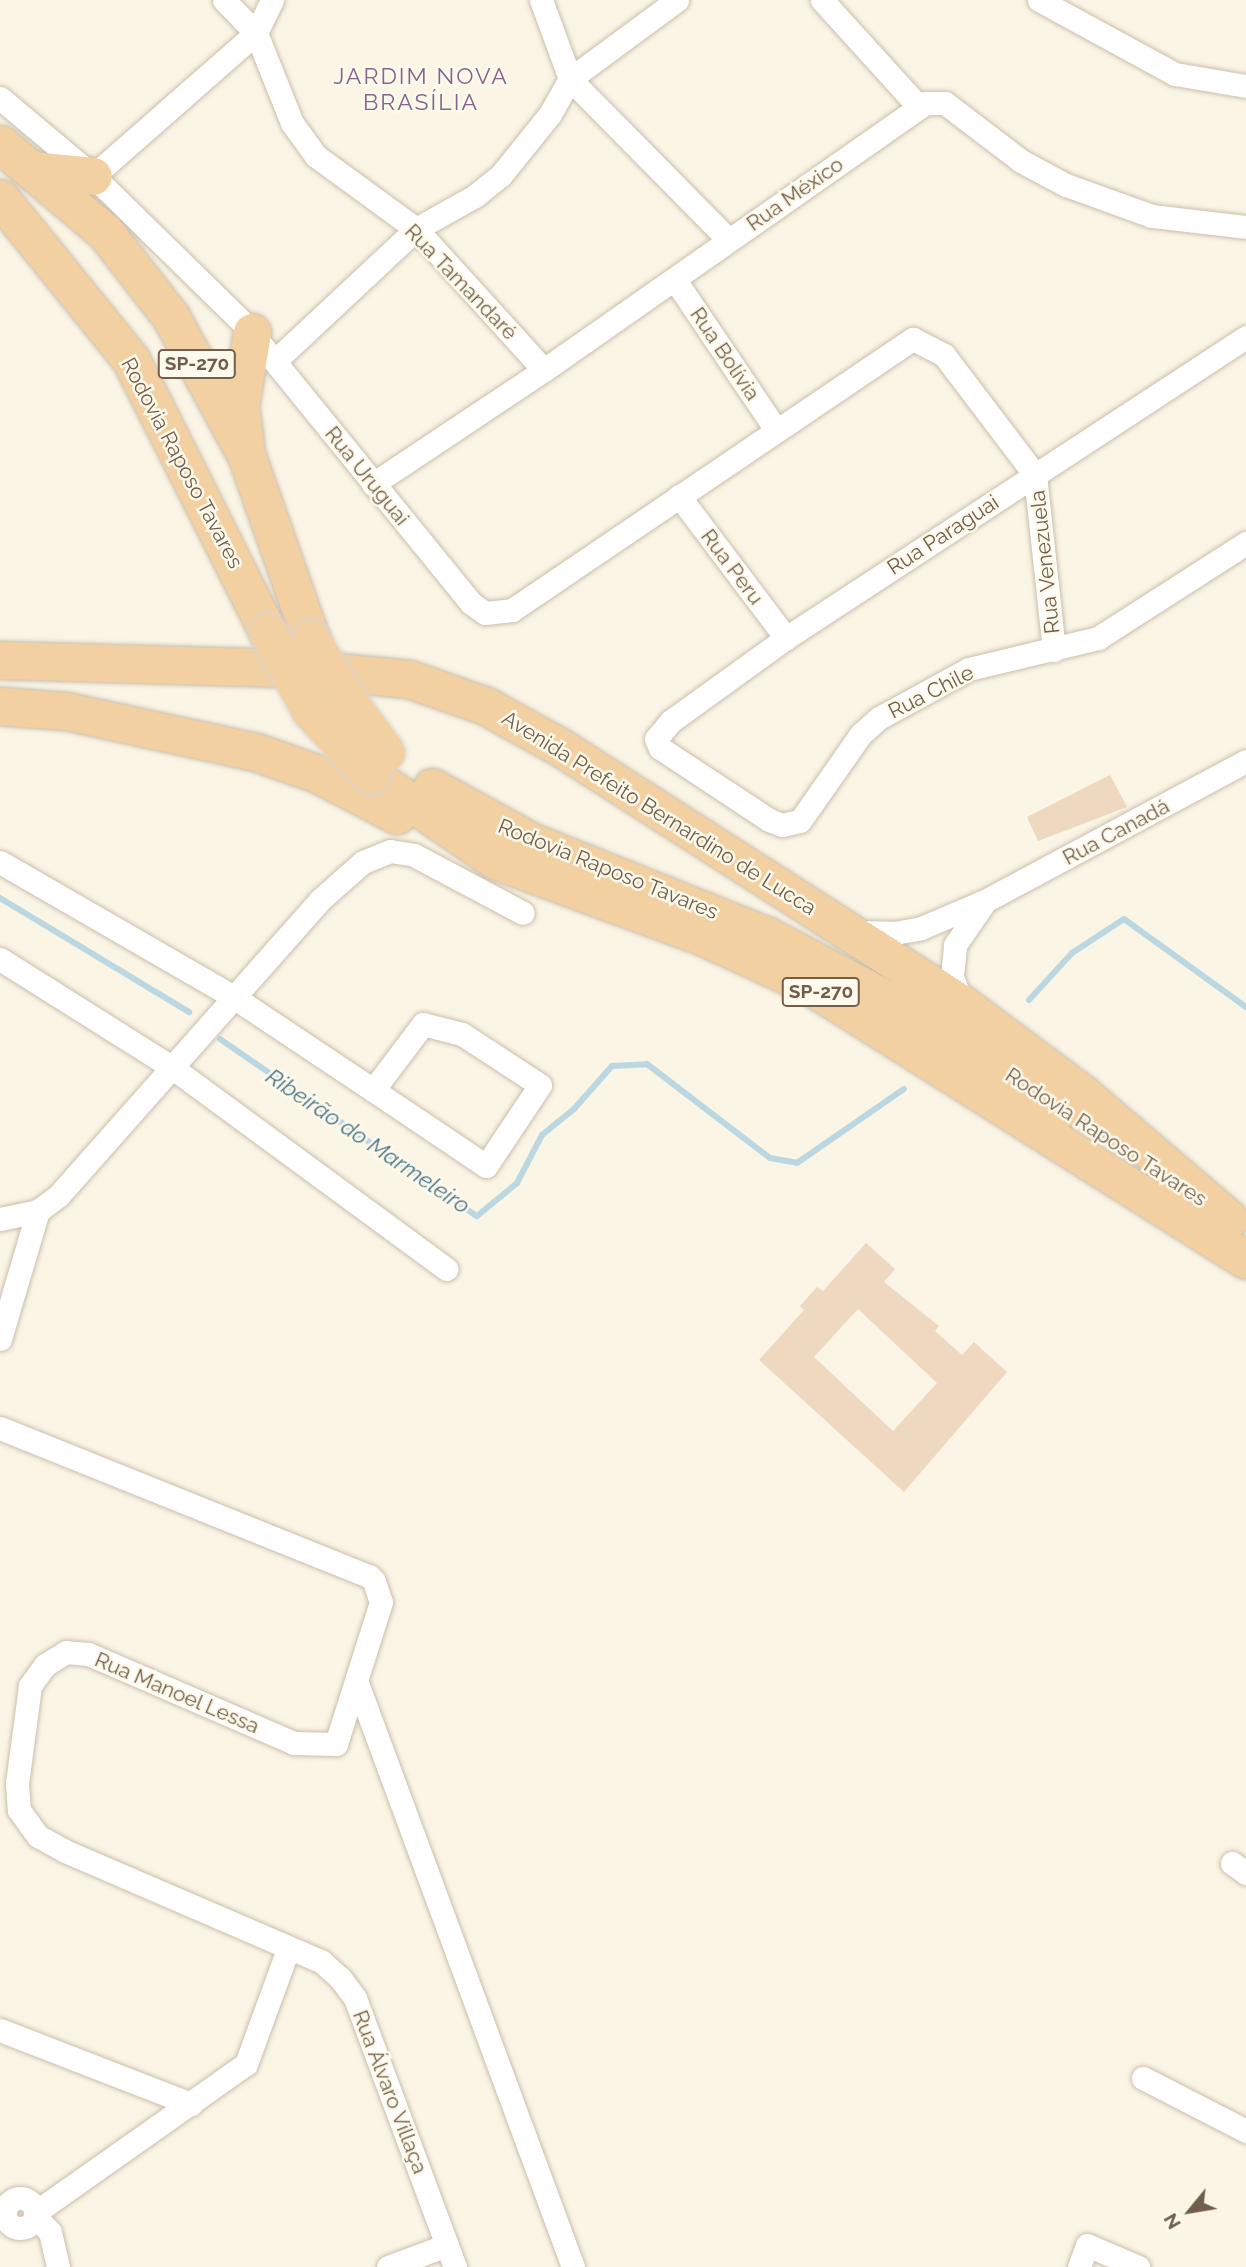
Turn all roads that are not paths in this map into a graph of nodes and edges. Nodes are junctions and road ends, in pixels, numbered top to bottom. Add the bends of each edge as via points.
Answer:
1 (224, 0) edge
2 (272, 0) edge
3 (541, 0) edge
4 (677, 0) edge
5 (822, 0) edge
6 (1040, 0) edge
7 (256, 33) junction
8 (570, 79) junction
9 (1246, 86) edge
10 (0, 98) edge
11 (919, 107) junction
12 (0, 144) edge
13 (31, 170) junction
14 (93, 176) junction
15 (0, 198) edge
16 (1246, 227) edge
17 (416, 229) junction
18 (729, 240) junction
19 (675, 280) junction
20 (252, 332) junction
21 (1246, 337) edge
22 (276, 360) junction
23 (544, 370) junction
24 (775, 428) junction
25 (247, 457) junction
26 (1035, 475) junction
27 (373, 484) junction
28 (679, 496) junction
29 (1246, 543) edge
30 (786, 638) junction
31 (1054, 650) junction
32 (0, 660) edge
33 (0, 706) edge
34 (660, 748) joint
35 (1246, 761) edge
36 (379, 763) junction
37 (495, 860) junction
38 (0, 862) edge
39 (985, 901) junction
40 (523, 914) dead end
41 (849, 932) junction
42 (0, 959) edge
43 (232, 996) junction
44 (962, 1004) junction
45 (170, 1066) junction
46 (373, 1090) junction
47 (38, 1211) junction
48 (0, 1219) edge
49 (1238, 1224) edge
50 (1246, 1260) edge
51 (446, 1269) dead end
52 (0, 1339) edge
53 (0, 1428) edge
54 (357, 1684) junction
55 (288, 1949) junction
56 (0, 2030) edge
57 (1143, 2078) dead end
58 (191, 2104) junction
59 (1246, 2131) edge
60 (16, 2216) edge
61 (447, 2245) junction
62 (57, 2262) edge
63 (388, 2267) edge
64 (455, 2267) edge
65 (573, 2267) edge
66 (1079, 2267) edge
67 (1138, 2267) edge

1 - 7 street
2 - 7 street
3 - 8 street
4 - 8 street
5 - 11 street
6 - 9 street via 1175,74
7 - 14 street
7 - 17 street, Rua Tamandaré via 292,123 316,156
8 - 17 street via 550,114 501,175 475,196
8 - 18 street
10 - 14 street, Rua Uruguai
11 - 16 street via 944,103 1021,161 1109,201 1177,220
11 - 18 street, Rua México
12 - 13 highway, Rodovia Raposo Tavares / SP-270
13 - 14 highway
13 - 25 highway, Rodovia Raposo Tavares / SP-270 via 105,232 158,298
14 - 20 street, Rua Uruguai
15 - 36 highway, Rodovia Raposo Tavares / SP-270, bridge via 131,359 310,711
17 - 22 street
17 - 23 street, Rua Tamandaré
18 - 19 street, Rua México
19 - 23 street, Rua México
19 - 24 street, Rua Bolívia
20 - 22 street, Rua Uruguai
20 - 25 highway via 240,406
21 - 26 street, Rua Paraguai
22 - 27 street, Rua Uruguai
23 - 27 street, Rua México
24 - 26 street, Rua Uruguai via 913,339 944,355
24 - 28 street, Rua Uruguai
25 - 36 highway, Rodovia Raposo Tavares / SP-270, bridge via 311,639
26 - 30 street, Rua Paraguai
26 - 31 street, Rua Venezuela
27 - 28 street, Rua Uruguai via 471,603 494,614 512,610
28 - 30 street, Rua Peru
29 - 31 street, Rua Chile via 1098,638
30 - 34 street, Rua Paraguai via 658,732
31 - 34 street, Rua Chile via 969,669 879,718 860,734 808,813 790,823 769,820
32 - 41 highway, Avenida Prefeito Bernardino de Lucca via 295,668 409,680 443,690 486,706 560,747
33 - 37 highway via 66,711 256,751 318,774
35 - 39 street, Rua Canadá
36 - 37 highway, Rodovia Raposo Tavares / SP-270
36 - 49 highway, Rodovia Raposo Tavares / SP-270 via 530,841 756,931 903,1008 1059,1104
37 - 50 highway, Rodovia Raposo Tavares / SP-270 via 704,937 809,985
38 - 43 street
39 - 41 street, Rua Canadá via 921,928
39 - 44 street via 956,945 953,976
40 - 43 street via 414,855 390,851 363,862 320,900
41 - 44 highway, Avenida Prefeito Bernardino de Lucca
42 - 45 street
43 - 45 street
43 - 46 street
44 - 49 highway, Avenida Prefeito Bernardino de Lucca via 1084,1095
45 - 47 street via 80,1173
45 - 51 street
46 - 46 street via 486,1166 540,1085 461,1034 423,1024
47 - 48 street
47 - 52 street
53 - 54 street, Rua Manoel Lessa via 369,1576 381,1602
54 - 55 street, Rua Manoel Lessa via 336,1744 320,1747 294,1744 88,1654 66,1652 55,1657 30,1686 18,1796 19,1810 38,1836
54 - 65 street
55 - 58 street via 246,2064
55 - 61 street, Rua Álvaro Villaça via 321,1961 355,1998
56 - 58 street
57 - 59 street
58 - 60 street
60 - 62 street via 50,2232
61 - 63 street
61 - 64 street, Rua Álvaro Villaça
66 - 67 street via 1087,2245

